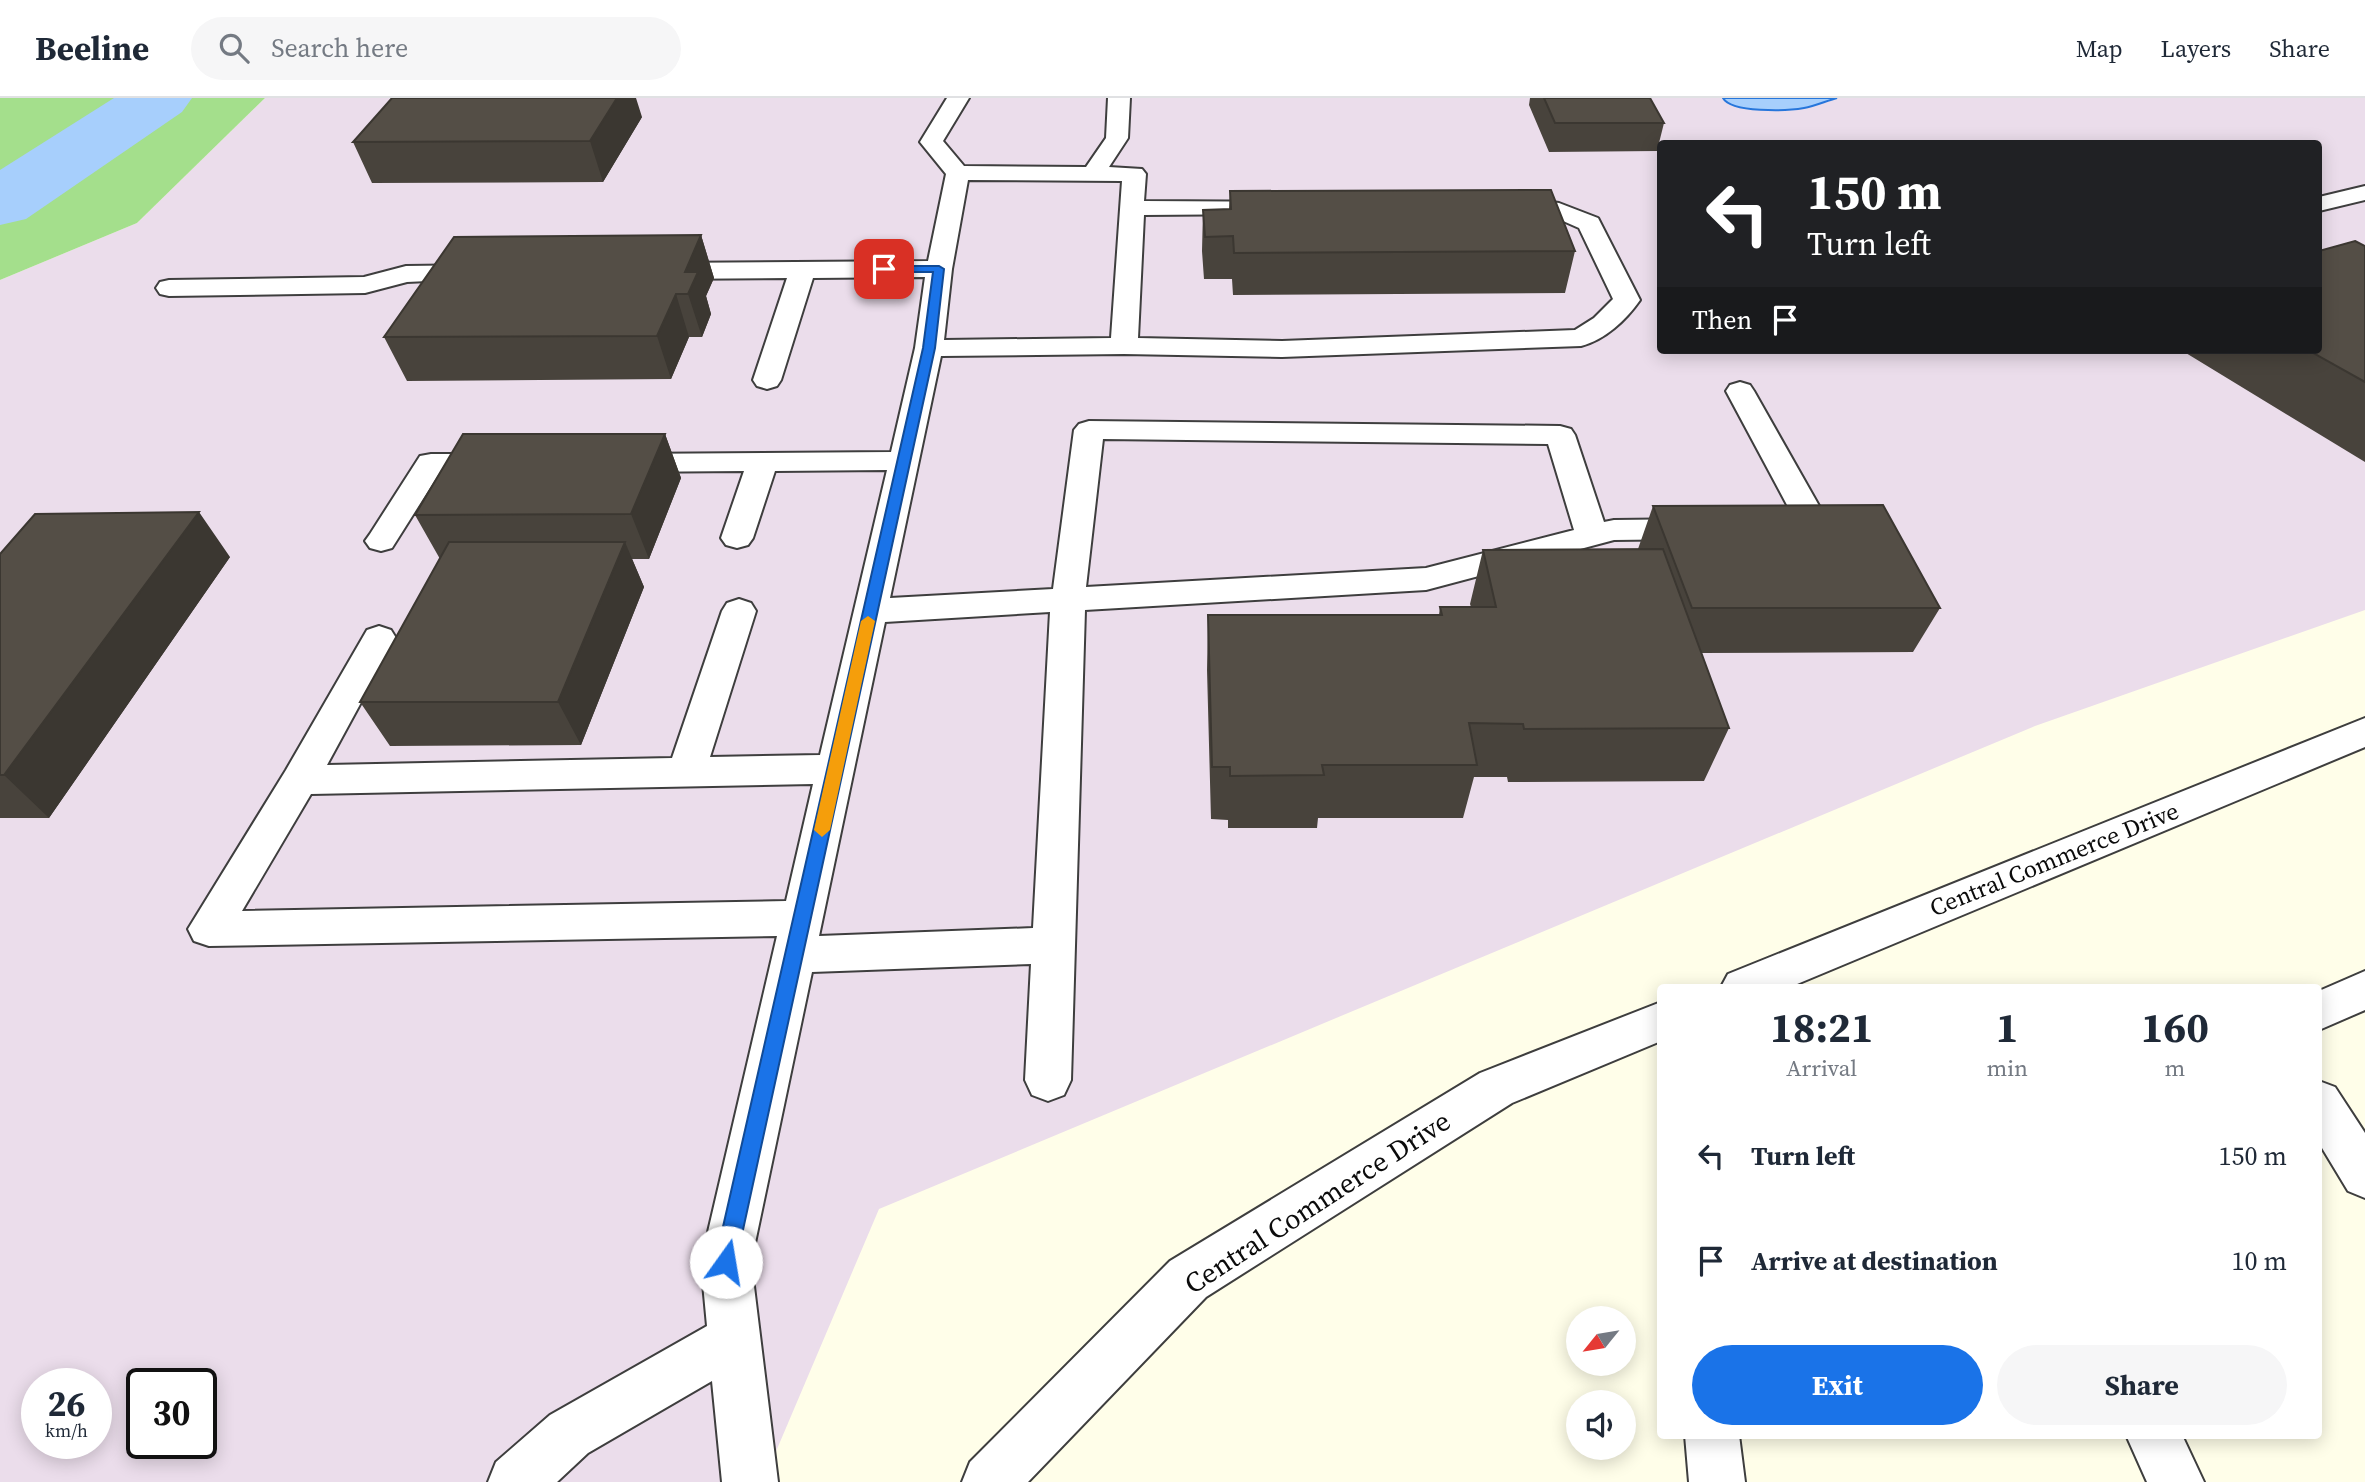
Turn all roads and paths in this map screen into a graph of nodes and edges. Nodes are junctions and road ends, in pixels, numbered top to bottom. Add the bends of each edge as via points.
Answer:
1 (958, 98) edge
2 (1119, 98) edge
3 (958, 173) junction
4 (1093, 174) junction
5 (2365, 193) edge
6 (2322, 203) edge
7 (1481, 204) edge
8 (1308, 207) edge
9 (1133, 208) junction
10 (939, 269) junction
11 (802, 270) junction
12 (641, 271) edge
13 (503, 273) edge
14 (169, 288) dead end
15 (1124, 346) junction
16 (929, 348) junction
17 (767, 380) dead end
18 (1740, 391) dead end
19 (904, 461) junction
20 (763, 462) junction
21 (528, 463) edge
22 (597, 463) edge
23 (1592, 535) junction
24 (737, 538) dead end
25 (381, 541) dead end
26 (1068, 600) junction
27 (739, 611) dead end
28 (870, 611) junction
29 (379, 638) dead end
30 (2365, 732) edge
31 (836, 769) junction
32 (686, 772) junction
33 (300, 780) junction
34 (798, 937) junction
35 (1054, 945) junction
36 (1750, 984) edge
37 (2365, 990) edge
38 (2322, 1010) edge
39 (1657, 1023) edge
40 (1048, 1080) dead end
41 (2322, 1107) edge
42 (2365, 1175) edge
43 (734, 1340) junction
44 (1712, 1439) edge
45 (2155, 1439) edge
46 (516, 1482) edge
47 (750, 1482) edge
48 (990, 1482) edge
49 (1717, 1482) edge
50 (2176, 1482) edge

1 - 3 street via 931,142
2 - 4 street via 1117,138
3 - 4 street
3 - 10 street
4 - 9 street via 1134,174
5 - 6 street
7 - 15 street via 1546,207 1589,223 1628,300 1604,324 1581,338 1282,349
8 - 9 street
9 - 15 street
10 - 11 street
10 - 16 street
11 - 12 street
11 - 17 street
13 - 14 street via 406,274 365,285
15 - 16 street
16 - 19 street
18 - 23 street via 1815,527 1615,530
19 - 20 street
19 - 28 street
20 - 22 street
20 - 24 street
21 - 25 street via 431,463
23 - 26 street via 1426,579
23 - 26 street via 1560,435 1090,430
26 - 28 street
26 - 35 street
27 - 32 street
28 - 31 street
29 - 33 street
30 - 36 street, Central Commerce Drive
31 - 32 street
31 - 34 street
32 - 33 street
33 - 34 street via 209,929
34 - 35 street
34 - 43 street via 726,1262
35 - 40 street
37 - 38 street
39 - 48 street, Central Commerce Drive via 1496,1088 1188,1279
41 - 42 street
43 - 46 street via 569,1434
43 - 47 street
44 - 49 street
45 - 50 street

